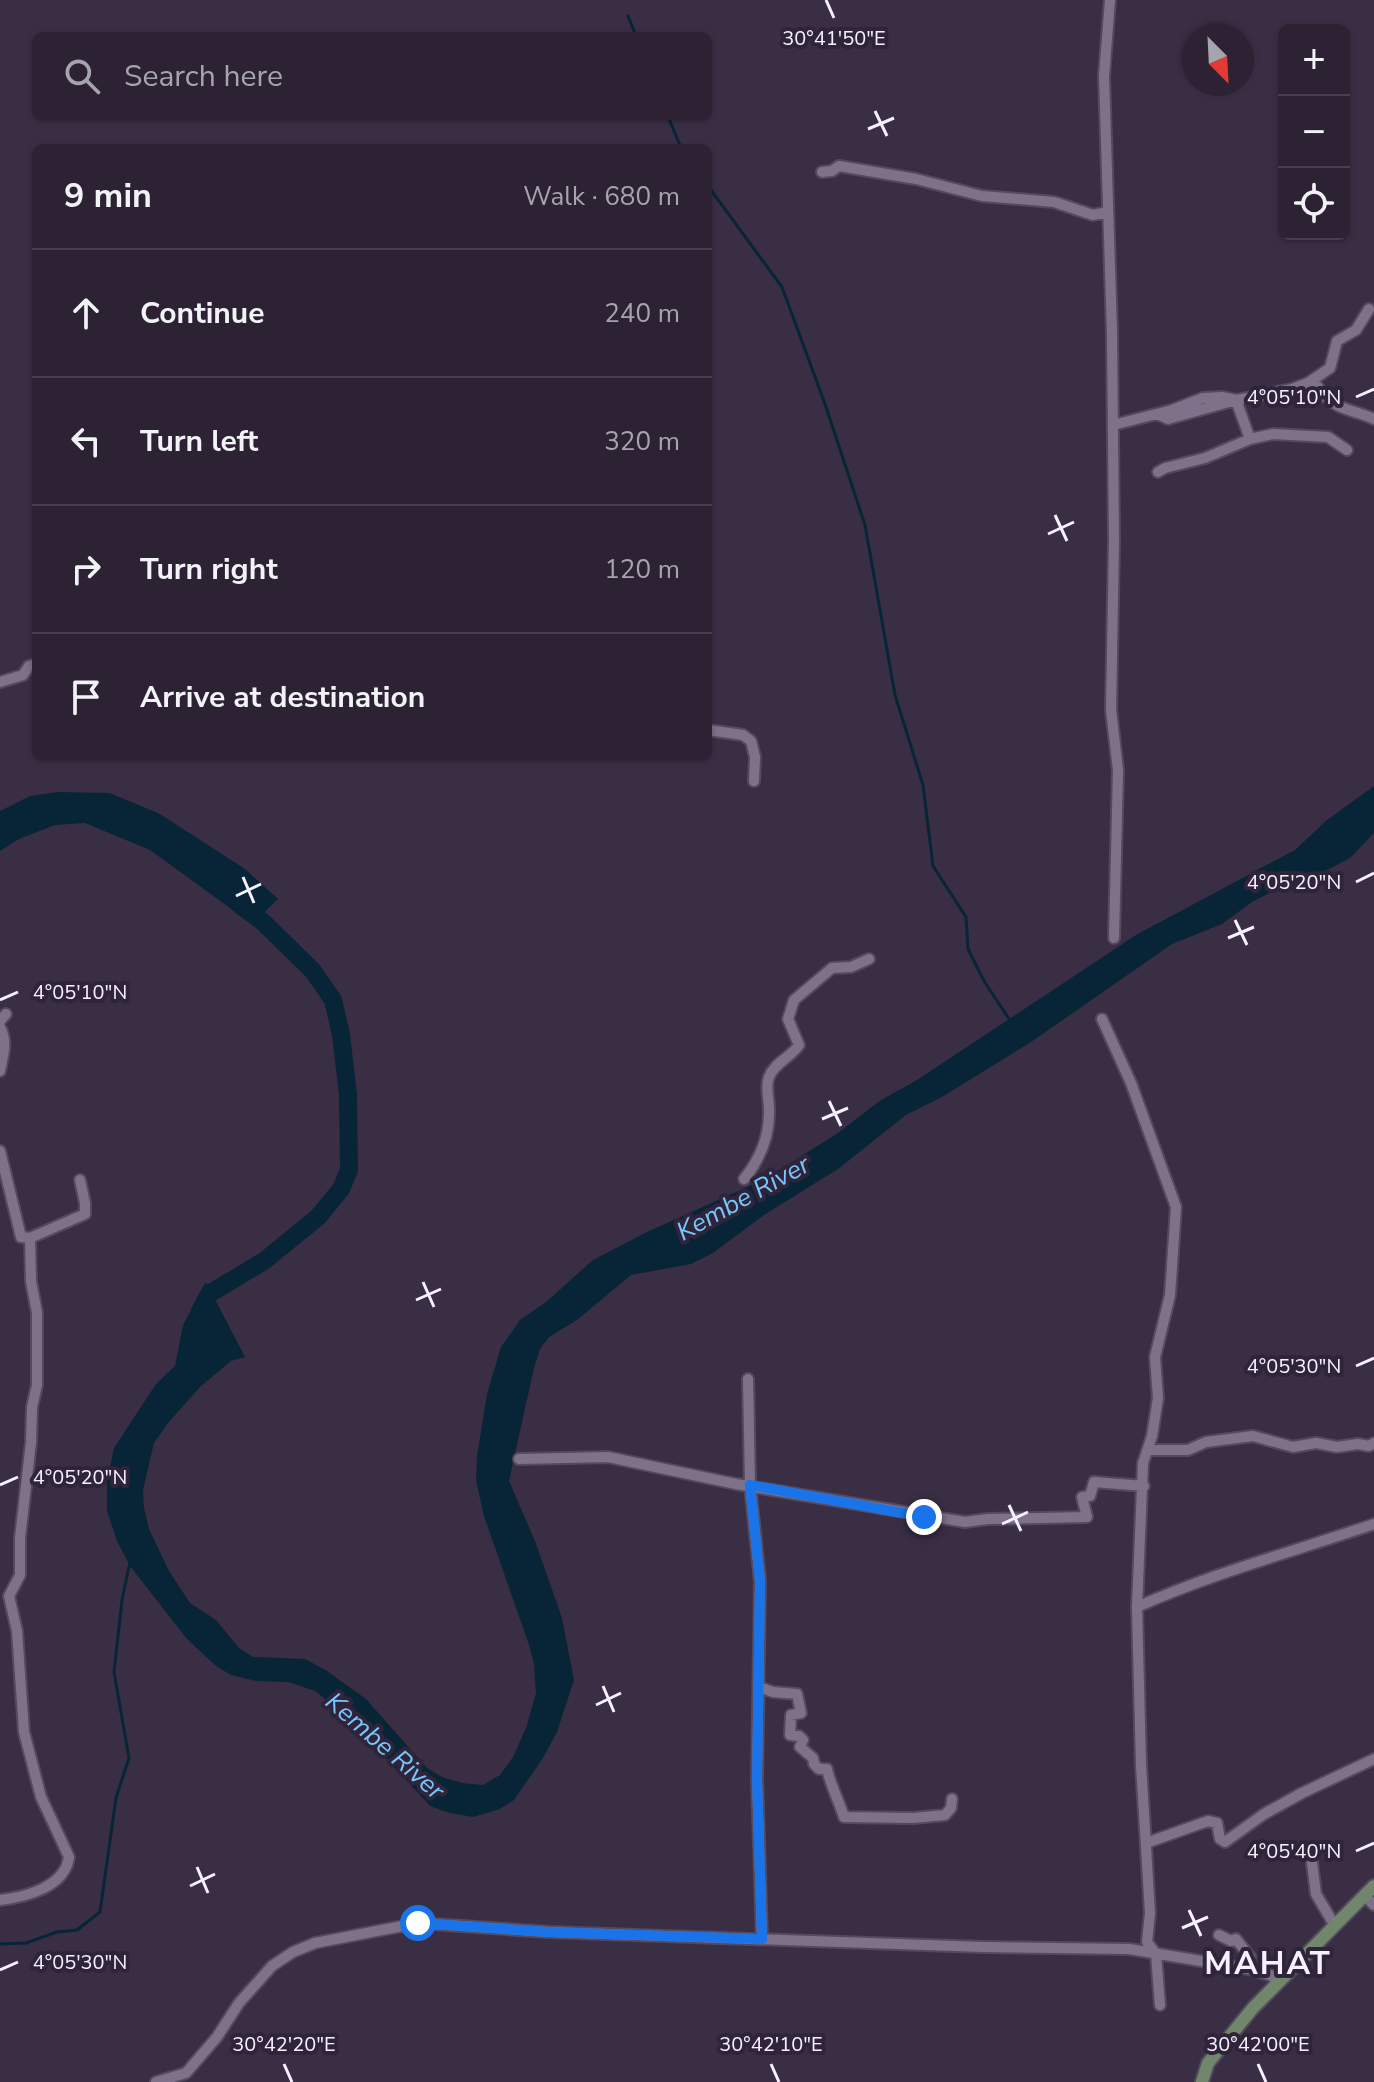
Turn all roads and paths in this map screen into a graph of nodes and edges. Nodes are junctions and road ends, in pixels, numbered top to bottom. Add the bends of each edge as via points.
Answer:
1 (1110, 0) edge
2 (822, 172) dead end
3 (1108, 212) junction
4 (1369, 309) dead end
5 (1308, 383) junction
6 (1236, 400) junction
7 (1374, 419) edge
8 (1113, 425) junction
9 (1250, 439) junction
10 (1347, 450) dead end
11 (1158, 472) dead end
12 (32, 665) edge
13 (0, 682) edge
14 (712, 731) edge
15 (754, 781) dead end
16 (1114, 938) dead end
17 (869, 959) dead end
18 (1102, 1019) dead end
19 (2, 1021) edge
20 (0, 1071) edge
21 (0, 1151) edge
22 (744, 1179) dead end
23 (80, 1180) dead end
24 (30, 1238) junction
25 (748, 1379) dead end
26 (1374, 1443) edge
27 (1148, 1450) junction
28 (519, 1459) dead end
29 (750, 1485) junction
30 (1144, 1486) junction
31 (1374, 1524) edge
32 (1137, 1607) junction
33 (759, 1687) junction
34 (1374, 1759) edge
35 (952, 1799) dead end
36 (1146, 1843) junction
37 (1312, 1863) dead end
38 (1374, 1886) edge
39 (0, 1900) edge
40 (1369, 1901) edge
41 (1335, 1926) junction
42 (1219, 1935) dead end
43 (762, 1939) junction
44 (1156, 1954) junction
45 (1249, 1969) junction
46 (1279, 1981) junction
47 (1160, 2005) dead end
48 (156, 2082) edge
49 (1202, 2082) edge

1 - 3 street via 1104,76
2 - 3 street via 839,166 982,196 1054,202 1093,215
3 - 8 street
4 - 5 street via 1356,330 1337,341 1330,368
5 - 6 street
5 - 7 street via 1315,383 1324,397 1348,413
6 - 8 street via 1203,398
6 - 9 street
8 - 16 street via 1111,710 1118,770
9 - 10 street via 1273,434 1328,437
9 - 11 street
12 - 13 street via 23,675
14 - 15 street via 751,741
17 - 22 street via 832,968 794,1000 788,1019 799,1045 772,1068 767,1082 769,1132 757,1164
18 - 27 street via 1176,1207 1170,1295 1155,1357 1158,1398
19 - 20 street via 5,1047
21 - 24 street via 21,1237
23 - 24 street via 85,1214
24 - 39 street via 37,1385 20,1575 9,1596 17,1631 24,1732 41,1797 69,1857 68,1867 44,1889
25 - 29 street
26 - 27 street via 1293,1447 1253,1436 1206,1442 1188,1450
27 - 30 street
28 - 29 street via 608,1457
29 - 30 street via 965,1522 1087,1517 1082,1497 1090,1496 1094,1482
29 - 33 street via 760,1581
30 - 32 street
31 - 32 street via 1186,1585
32 - 36 street
33 - 35 street via 797,1694 801,1713 791,1715 790,1735 803,1740 800,1747 819,1769 827,1769 844,1817 945,1815
33 - 43 street
34 - 36 street via 1264,1814 1225,1842 1217,1823 1208,1821
36 - 44 street via 1147,1942
37 - 41 street via 1316,1894
38 - 40 main road
40 - 41 main road
41 - 46 main road
42 - 45 street via 1236,1939 1250,1957
43 - 44 street
43 - 48 street via 418,1923 315,1943 272,1966 186,2073
44 - 45 street
44 - 47 street
45 - 46 street
46 - 49 main road via 1208,2063

